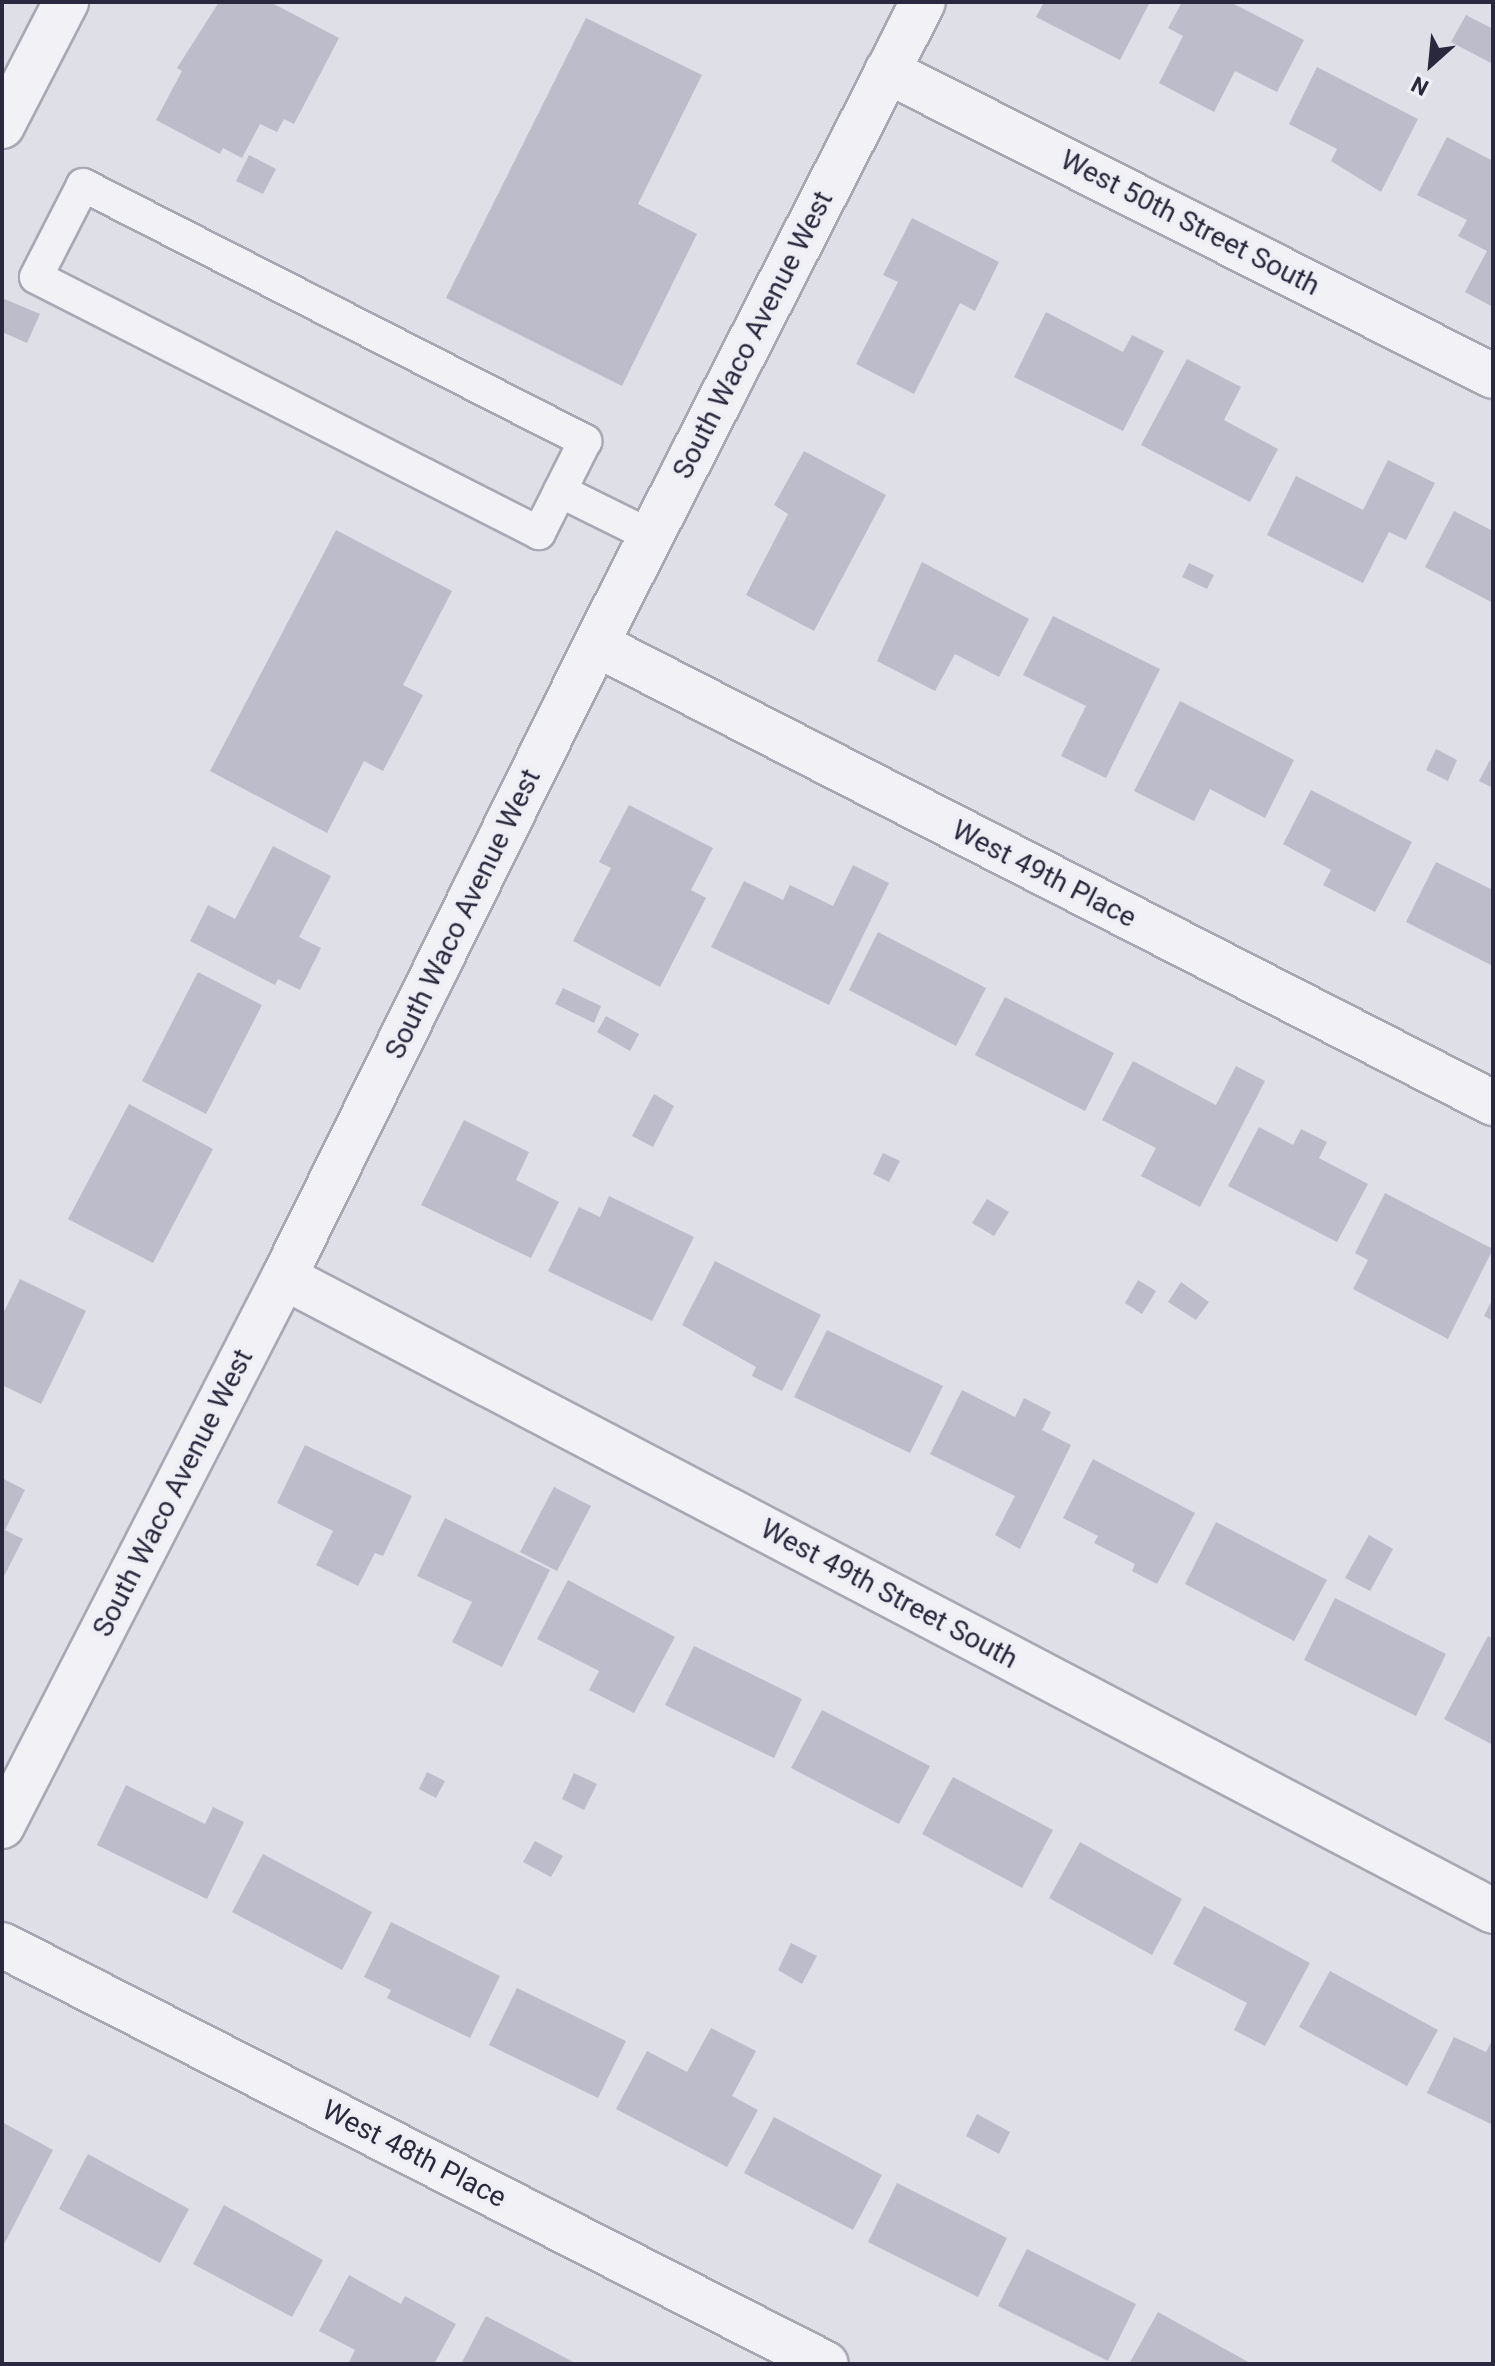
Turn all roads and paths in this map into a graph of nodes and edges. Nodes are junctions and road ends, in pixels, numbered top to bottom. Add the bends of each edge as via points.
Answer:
1 (66, 2) edge
2 (923, 2) edge
3 (887, 71) junction
4 (2, 126) edge
5 (1493, 376) edge
6 (560, 491) junction
7 (651, 536) junction
8 (596, 644) junction
9 (1493, 1103) edge
10 (284, 1277) junction
11 (2, 1826) edge
12 (1493, 1911) edge
13 (2, 1945) edge
14 (826, 2364) edge

1 - 4 street
2 - 3 street, South Waco Avenue West
3 - 5 street, West 50th Street South
3 - 7 street, South Waco Avenue West
6 - 6 lane via 585,441 83,185 36,277 539,533
6 - 7 lane
7 - 8 street, South Waco Avenue West
8 - 9 street, West 49th Place
8 - 10 street, South Waco Avenue West
10 - 11 street, South Waco Avenue West
10 - 12 street, West 49th Street South
13 - 14 street, West 48th Place

